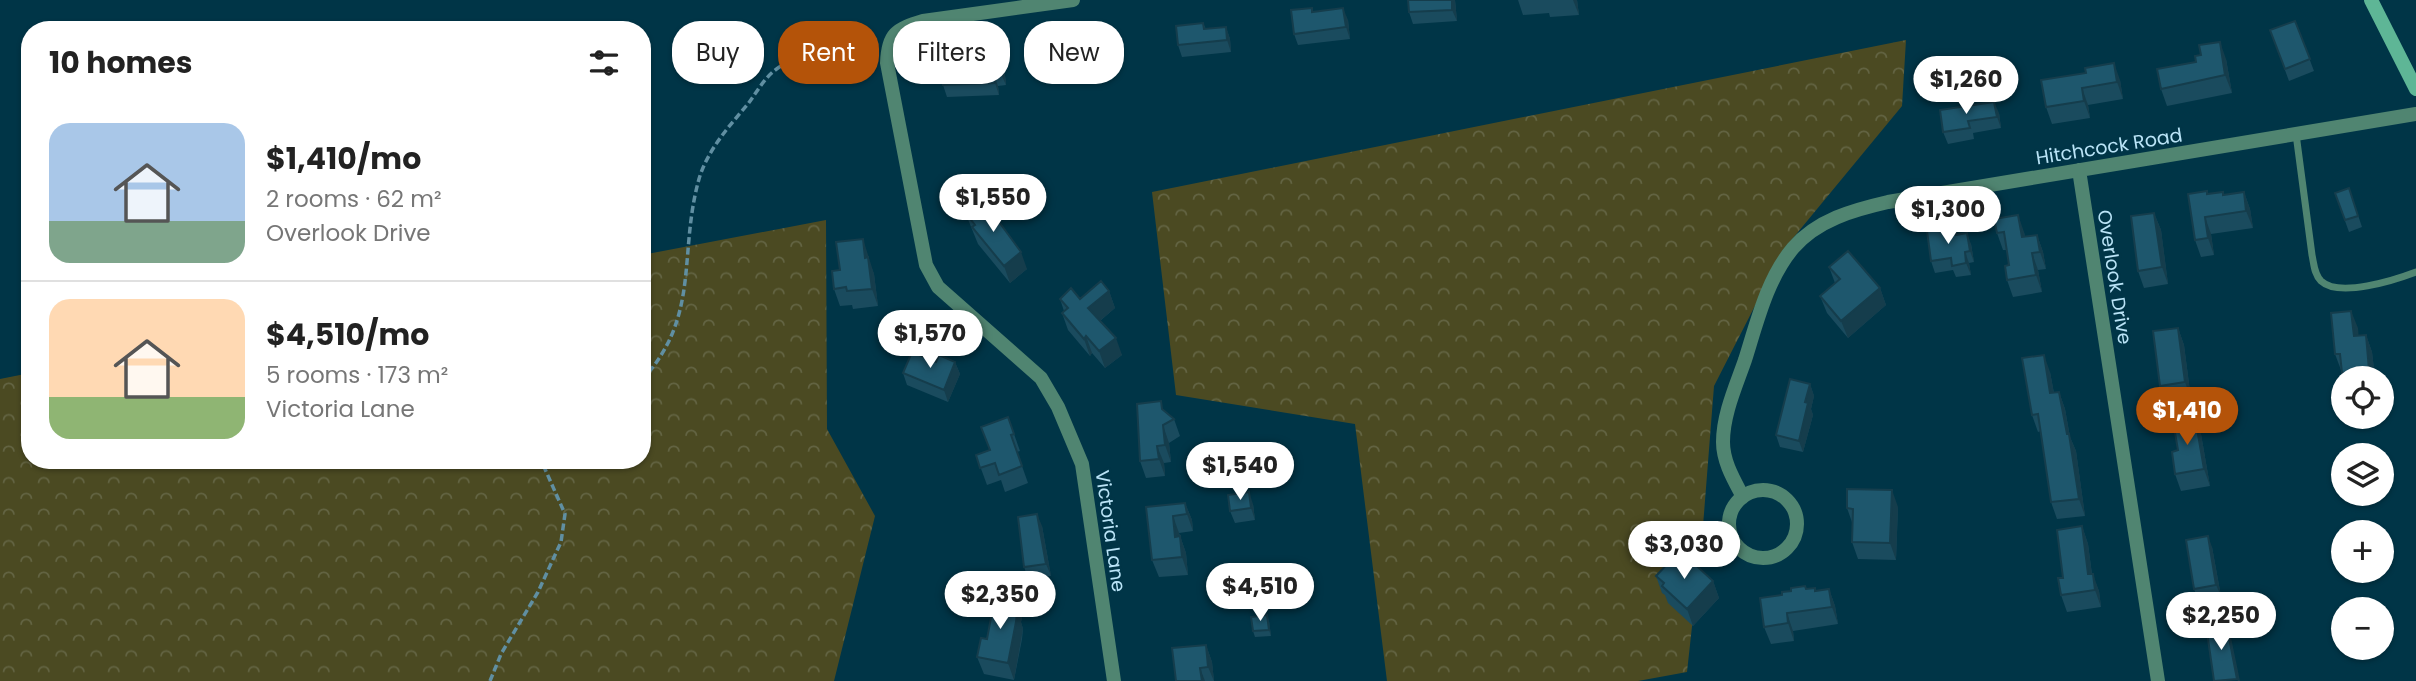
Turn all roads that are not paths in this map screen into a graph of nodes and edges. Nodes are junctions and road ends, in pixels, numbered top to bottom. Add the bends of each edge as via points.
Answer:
1 (1073, 0) edge
2 (2371, 0) edge
3 (2416, 89) edge
4 (2416, 114) edge
5 (2296, 134) junction
6 (2079, 170) junction
7 (2416, 272) edge
8 (1743, 497) junction
9 (1114, 681) edge
10 (2158, 681) edge

1 - 9 street, Victoria Lane via 923,21 897,31 887,44 887,63 926,265 938,288 1041,378 1082,464
2 - 3 main road
4 - 5 street, Hitchcock Road
5 - 6 street, Hitchcock Road
5 - 7 lane via 2312,255 2322,282 2333,287 2361,287
6 - 8 street, Hitchcock Road via 1861,208 1839,215 1794,247 1768,291 1726,417 1725,458
6 - 10 street, Overlook Drive
8 - 8 street via 1763,491 1789,503 1796,530 1780,553 1759,558 1734,543 1729,522

